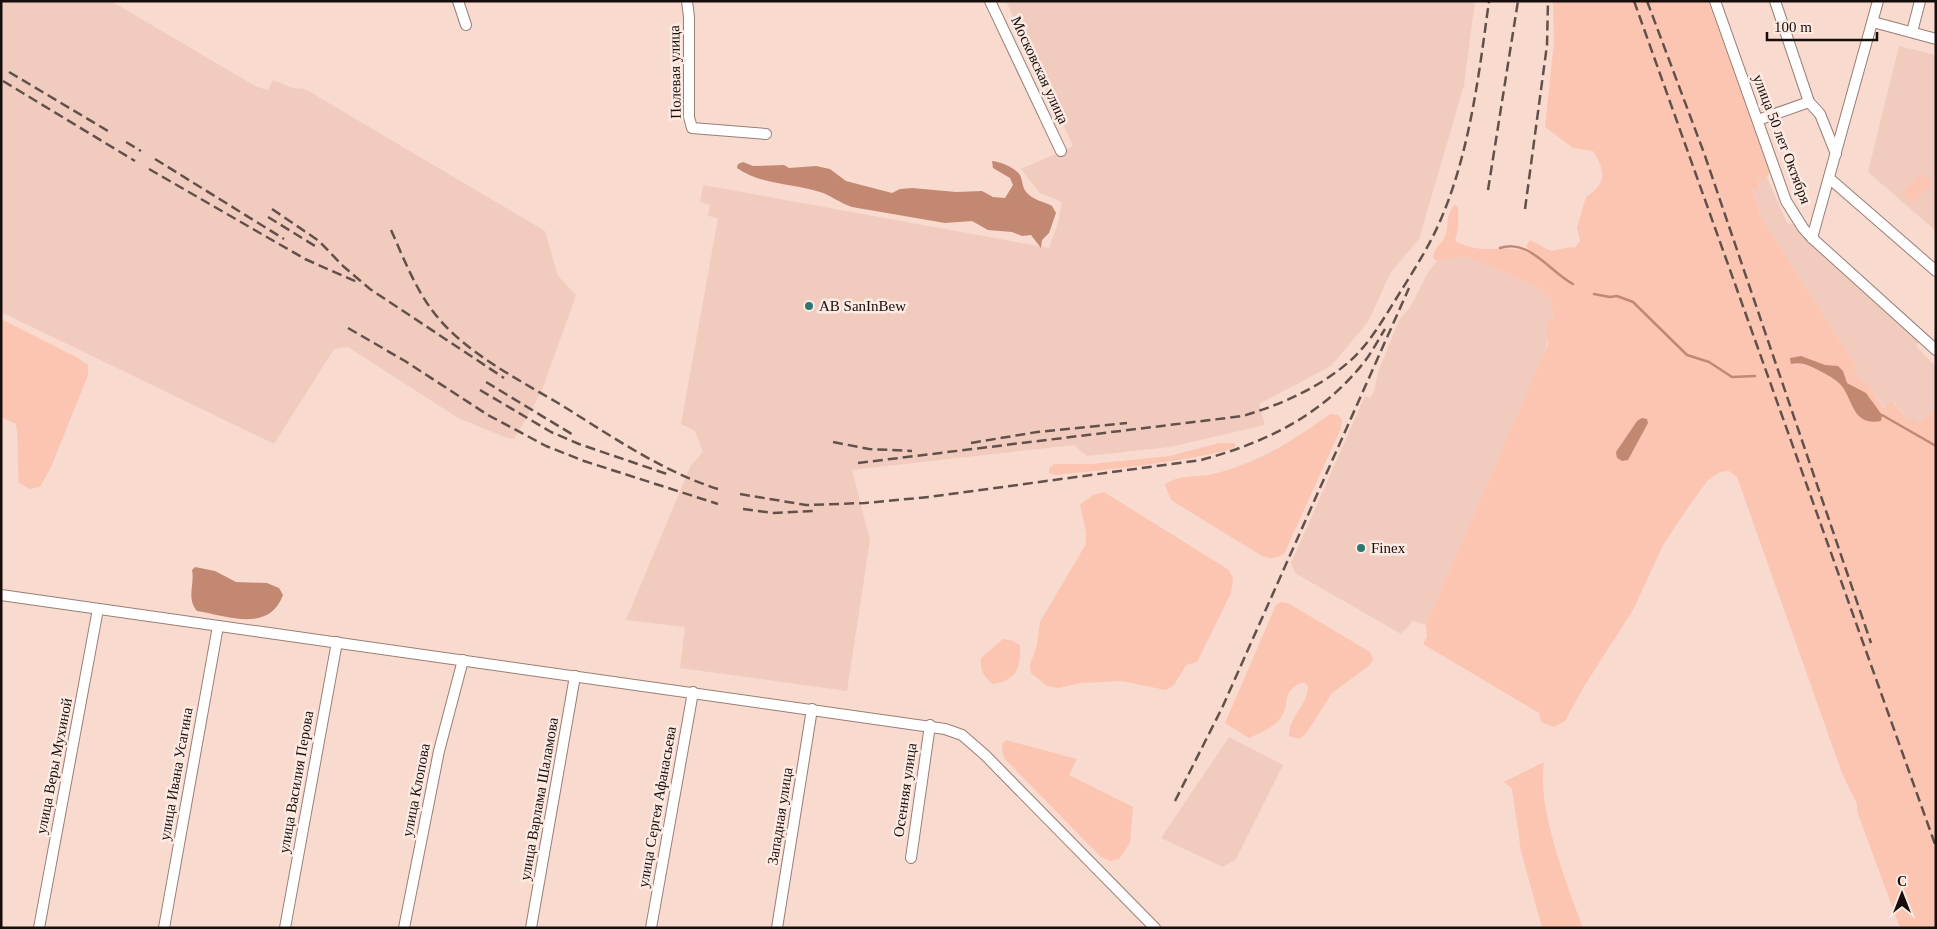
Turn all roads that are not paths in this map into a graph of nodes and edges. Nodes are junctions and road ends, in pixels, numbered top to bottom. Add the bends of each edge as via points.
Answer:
1 (458, 1) edge
2 (686, 1) edge
3 (990, 1) edge
4 (1715, 1) edge
5 (1775, 1) edge
6 (1878, 1) edge
7 (1920, 1) edge
8 (1873, 22) junction
9 (466, 25) dead end
10 (1912, 32) junction
11 (1936, 39) edge
12 (1809, 102) junction
13 (1758, 120) junction
14 (766, 134) dead end
15 (1061, 151) dead end
16 (1836, 154) junction
17 (1829, 178) junction
18 (1812, 238) junction
19 (1936, 271) edge
20 (1936, 350) edge
21 (1, 595) edge
22 (98, 609) junction
23 (218, 626) junction
24 (336, 642) junction
25 (462, 660) junction
26 (576, 676) junction
27 (693, 692) junction
28 (812, 709) junction
29 (930, 726) junction
30 (911, 858) dead end
31 (39, 928) edge
32 (164, 928) edge
33 (285, 928) edge
34 (404, 928) edge
35 (531, 928) edge
36 (650, 928) edge
37 (776, 928) edge
38 (1155, 928) edge

1 - 9 street
2 - 14 street, Полевая улица via 692,128
3 - 15 street, Московская улица
4 - 13 street, улица 50 лет Октября
5 - 12 street
6 - 8 street
7 - 10 street
8 - 10 street
8 - 16 street
10 - 11 street
12 - 13 street
12 - 16 street via 1820,114
13 - 18 street, улица 50 лет Октября via 1786,202
16 - 17 street
17 - 18 street
17 - 19 street
18 - 20 street, улица 50 лет Октября
21 - 22 street
22 - 23 street
22 - 31 street, улица Веры Мухиной
23 - 24 street
23 - 32 street, улица Ивана Усагина
24 - 25 street
24 - 33 street, улица Василия Перова
25 - 26 street
25 - 34 street, улица Клопова via 439,751
26 - 27 street
26 - 35 street, улица Варлама Шаламова
27 - 28 street
27 - 36 street, улица Сергея Афанасьева
28 - 29 street
28 - 37 street, Западная улица
29 - 30 street, Осенняя улица
29 - 38 street via 962,735 972,743

